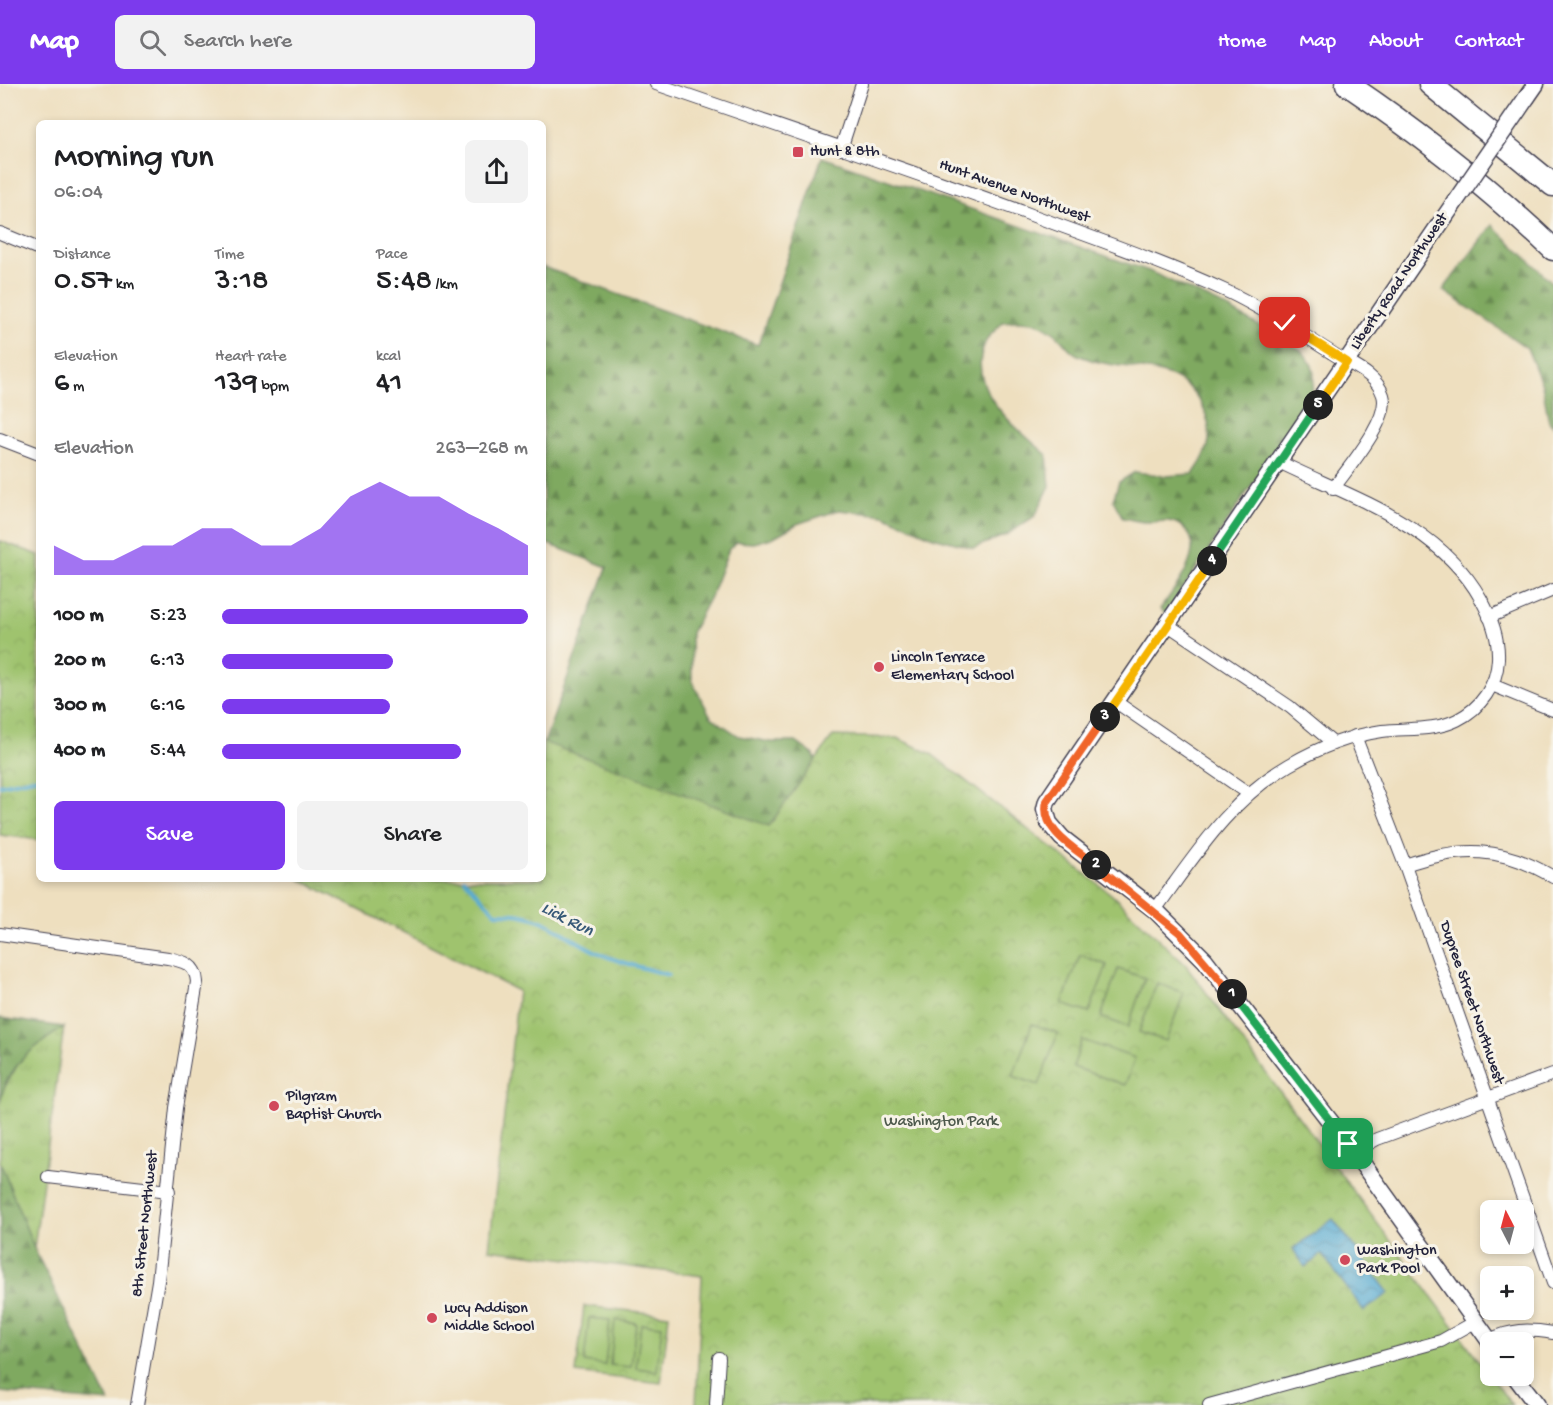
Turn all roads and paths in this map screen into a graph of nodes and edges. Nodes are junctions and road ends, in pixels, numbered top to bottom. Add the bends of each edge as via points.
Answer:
1 (657, 84) edge
2 (862, 84) edge
3 (1347, 84) edge
4 (1431, 84) edge
5 (1531, 90) edge
6 (842, 149) junction
7 (1553, 185) edge
8 (0, 233) edge
9 (36, 248) edge
10 (1553, 249) edge
11 (1347, 362) junction
12 (0, 439) edge
13 (36, 453) edge
14 (1279, 462) junction
15 (1333, 489) junction
16 (1553, 590) edge
17 (1490, 616) junction
18 (1168, 625) junction
19 (1492, 685) junction
20 (1116, 702) junction
21 (1553, 710) edge
22 (1355, 736) junction
23 (1333, 743) junction
24 (1248, 793) junction
25 (1405, 865) junction
26 (1553, 877) edge
27 (1155, 910) junction
28 (0, 934) edge
29 (1553, 1074) edge
30 (1487, 1098) junction
31 (1354, 1152) junction
32 (48, 1177) dead end
33 (169, 1191) junction
34 (1553, 1283) edge
35 (1475, 1322) junction
36 (1482, 1332) edge
37 (1511, 1332) edge
38 (1553, 1333) edge
39 (719, 1358) dead end
40 (1523, 1386) edge
41 (137, 1405) edge
42 (716, 1405) edge
43 (1209, 1405) edge
44 (1537, 1405) edge

1 - 6 street, Hunt Avenue Northwest
2 - 6 street
3 - 10 highway via 1446,157
4 - 7 highway
5 - 11 street, Liberty Road Northwest, bridge
6 - 11 street, Hunt Avenue Northwest via 1154,260 1228,291
8 - 9 street
11 - 14 street, Liberty Road Northwest
11 - 15 street, Hunt Avenue Northwest via 1374,379 1385,406 1379,422
12 - 13 street
14 - 15 street
14 - 18 street, Liberty Road Northwest
15 - 17 street via 1412,527 1443,549 1473,585
16 - 17 street
17 - 19 street via 1498,657
18 - 20 street, Liberty Road Northwest
18 - 23 street via 1290,707
19 - 21 street
19 - 22 street via 1477,707 1447,724
20 - 24 street
20 - 27 street, Liberty Road Northwest via 1045,809 1049,823 1062,838
22 - 23 street
22 - 25 street, Dupree Street Northwest
23 - 24 street via 1287,765
24 - 27 street via 1212,832
25 - 26 street via 1450,853 1483,852 1514,857
25 - 30 street, Dupree Street Northwest
27 - 31 street via 1205,960
28 - 33 street, 8th Street Northwest via 185,961 192,967 197,977 170,1154
29 - 30 street
30 - 31 street via 1377,1139
30 - 34 street, Dupree Street Northwest
31 - 35 street
32 - 33 street
33 - 41 street, 8th Street Northwest
35 - 36 street
35 - 43 street via 1441,1341
37 - 38 street via 1528,1329
39 - 42 street
40 - 44 street

